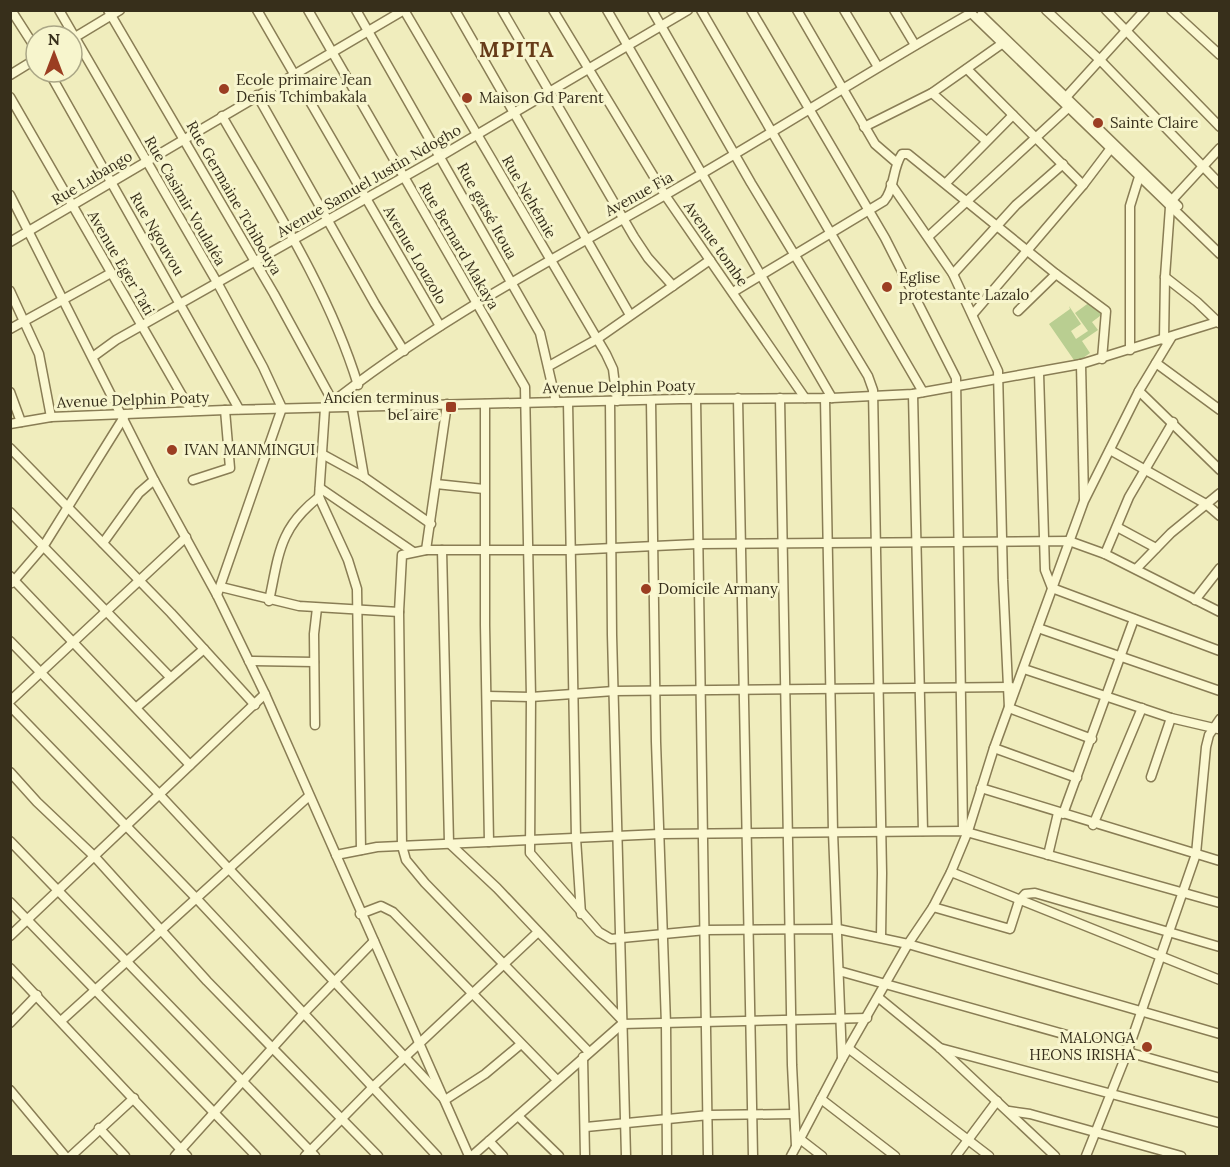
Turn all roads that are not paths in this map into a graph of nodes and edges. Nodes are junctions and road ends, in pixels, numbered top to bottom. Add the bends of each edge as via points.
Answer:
1 (11, 10) edge
2 (59, 10) edge
3 (120, 10) edge
4 (257, 10) edge
5 (308, 10) edge
6 (356, 10) edge
7 (404, 10) edge
8 (454, 10) edge
9 (502, 10) edge
10 (553, 10) edge
11 (607, 10) edge
12 (652, 10) edge
13 (688, 10) edge
14 (701, 10) edge
15 (751, 10) edge
16 (797, 10) edge
17 (844, 10) edge
18 (894, 10) edge
19 (1046, 10) edge
20 (1106, 10) edge
21 (1145, 10) edge
22 (1171, 10) edge
23 (975, 11) edge
24 (110, 13) edge
25 (66, 24) edge
26 (661, 27) junction
27 (24, 30) edge
28 (1127, 30) junction
29 (84, 31) edge
30 (368, 31) junction
31 (1003, 43) junction
32 (915, 45) junction
33 (627, 46) junction
34 (332, 52) junction
35 (84, 55) edge
36 (1220, 55) edge
37 (1100, 60) junction
38 (24, 66) edge
39 (878, 67) junction
40 (587, 69) junction
41 (967, 69) junction
42 (294, 74) junction
43 (10, 75) edge
44 (56, 84) edge
45 (842, 88) junction
46 (549, 92) junction
47 (932, 93) junction
48 (257, 95) junction
49 (1067, 96) junction
50 (10, 97) edge
51 (1069, 107) junction
52 (808, 108) junction
53 (513, 112) junction
54 (1013, 115) junction
55 (222, 116) junction
56 (864, 127) junction
57 (1220, 127) edge
58 (771, 131) junction
59 (476, 133) junction
60 (184, 138) junction
61 (1035, 138) junction
62 (986, 140) junction
63 (1111, 148) junction
64 (1220, 148) edge
65 (736, 153) junction
66 (441, 156) junction
67 (146, 162) junction
68 (897, 163) junction
69 (1063, 164) junction
70 (1202, 166) junction
71 (702, 174) junction
72 (404, 177) junction
73 (1139, 177) junction
74 (111, 182) junction
75 (946, 183) junction
76 (891, 184) junction
77 (1220, 184) edge
78 (1083, 185) junction
79 (10, 195) edge
80 (665, 195) junction
81 (366, 198) junction
82 (967, 202) junction
83 (1171, 203) junction
84 (73, 206) junction
85 (869, 210) junction
86 (623, 218) junction
87 (329, 219) junction
88 (998, 225) junction
89 (28, 231) junction
90 (831, 232) junction
91 (929, 236) junction
92 (587, 238) junction
93 (294, 240) junction
94 (10, 242) edge
95 (1220, 246) edge
96 (1027, 251) junction
97 (794, 254) junction
98 (1220, 254) edge
99 (549, 260) junction
100 (710, 260) junction
101 (254, 262) junction
102 (111, 273) junction
103 (952, 273) junction
104 (1056, 274) junction
105 (760, 275) junction
106 (1165, 277) junction
107 (511, 282) junction
108 (218, 284) junction
109 (673, 286) junction
110 (10, 291) edge
111 (733, 292) junction
112 (64, 300) junction
113 (476, 302) junction
114 (182, 304) junction
115 (1018, 311) dead end
116 (973, 314) junction
117 (630, 315) junction
118 (27, 322) junction
119 (1219, 322) edge
120 (142, 326) junction
121 (440, 326) junction
122 (10, 329) edge
123 (597, 339) junction
124 (1168, 339) junction
125 (1130, 350) junction
126 (404, 351) junction
127 (94, 356) junction
128 (1102, 359) junction
129 (1156, 363) junction
130 (1081, 364) junction
131 (549, 366) junction
132 (1039, 373) junction
133 (999, 380) junction
134 (358, 384) junction
135 (957, 387) junction
136 (1139, 391) junction
137 (10, 392) edge
138 (918, 393) junction
139 (874, 396) junction
140 (738, 398) junction
141 (780, 398) junction
142 (805, 398) junction
143 (828, 398) junction
144 (696, 399) junction
145 (613, 401) junction
146 (651, 401) junction
147 (556, 402) junction
148 (568, 402) junction
149 (525, 403) junction
150 (447, 404) junction
151 (485, 404) junction
152 (329, 405) junction
153 (352, 407) junction
154 (282, 408) junction
155 (239, 409) junction
156 (225, 410) junction
157 (1220, 410) edge
158 (191, 411) junction
159 (123, 415) junction
160 (51, 417) junction
161 (21, 422) junction
162 (1173, 422) junction
163 (10, 424) edge
164 (10, 448) edge
165 (1110, 450) junction
166 (322, 454) junction
167 (1144, 470) junction
168 (1220, 470) edge
169 (364, 477) junction
170 (154, 480) junction
171 (193, 480) dead end
172 (436, 484) junction
173 (320, 488) junction
174 (484, 489) junction
175 (1220, 492) edge
176 (319, 497) junction
177 (1084, 501) junction
178 (1206, 504) junction
179 (69, 507) junction
180 (12, 516) edge
181 (1220, 516) edge
182 (430, 524) junction
183 (1117, 527) junction
184 (186, 537) junction
185 (1044, 540) junction
186 (918, 541) junction
187 (959, 541) junction
188 (1002, 541) junction
189 (1069, 541) junction
190 (876, 542) junction
191 (103, 543) junction
192 (828, 543) junction
193 (697, 544) junction
194 (741, 544) junction
195 (782, 544) junction
196 (43, 547) junction
197 (655, 547) junction
198 (1156, 548) junction
199 (485, 549) junction
200 (526, 549) junction
201 (612, 549) junction
202 (426, 550) junction
203 (442, 550) junction
204 (572, 550) junction
205 (412, 551) junction
206 (1105, 554) junction
207 (1220, 568) edge
208 (1136, 570) junction
209 (139, 579) junction
210 (12, 580) edge
211 (1052, 588) junction
212 (219, 591) junction
213 (1196, 600) junction
214 (269, 601) junction
215 (317, 608) junction
216 (107, 611) junction
217 (358, 611) junction
218 (399, 612) junction
219 (1220, 612) edge
220 (1134, 619) junction
221 (1038, 628) junction
222 (10, 641) edge
223 (72, 642) junction
224 (204, 649) junction
225 (1220, 651) edge
226 (1121, 658) junction
227 (249, 661) junction
228 (314, 662) junction
229 (1024, 669) junction
230 (39, 672) junction
231 (170, 677) junction
232 (962, 686) junction
233 (919, 687) junction
234 (1006, 687) junction
235 (1017, 687) junction
236 (879, 688) junction
237 (831, 689) junction
238 (699, 690) junction
239 (1220, 690) edge
240 (615, 691) junction
241 (744, 691) junction
242 (785, 691) junction
243 (656, 692) junction
244 (265, 694) junction
245 (573, 694) junction
246 (487, 696) junction
247 (531, 697) junction
248 (1107, 697) junction
249 (10, 700) edge
250 (255, 705) junction
251 (10, 706) edge
252 (137, 707) junction
253 (1009, 708) junction
254 (1142, 708) junction
255 (1171, 718) junction
256 (1220, 719) edge
257 (315, 725) dead end
258 (1217, 729) edge
259 (1092, 739) junction
260 (994, 748) junction
261 (190, 765) junction
262 (10, 772) edge
263 (1150, 777) dead end
264 (1077, 778) junction
265 (981, 788) junction
266 (159, 794) junction
267 (309, 796) junction
268 (1061, 813) junction
269 (1093, 825) junction
270 (126, 827) junction
271 (881, 831) junction
272 (923, 831) junction
273 (966, 831) junction
274 (833, 832) junction
275 (788, 833) junction
276 (660, 834) junction
277 (703, 834) junction
278 (745, 834) junction
279 (618, 836) junction
280 (576, 838) junction
281 (531, 840) junction
282 (10, 842) edge
283 (489, 842) junction
284 (449, 843) junction
285 (402, 846) junction
286 (361, 850) junction
287 (1196, 854) junction
288 (336, 855) junction
289 (1048, 855) junction
290 (95, 857) junction
291 (1220, 861) edge
292 (228, 869) junction
293 (951, 872) junction
294 (60, 890) junction
295 (1184, 892) junction
296 (196, 898) junction
297 (1019, 901) junction
298 (10, 902) edge
299 (1220, 903) edge
300 (933, 907) junction
301 (360, 914) junction
302 (581, 914) junction
303 (28, 920) junction
304 (790, 928) junction
305 (748, 929) junction
306 (161, 930) junction
307 (706, 930) junction
308 (838, 930) junction
309 (538, 932) junction
310 (663, 933) junction
311 (1170, 933) junction
312 (10, 936) edge
313 (881, 937) junction
314 (619, 939) junction
315 (374, 942) junction
316 (908, 944) junction
317 (1220, 947) edge
318 (1161, 957) junction
319 (127, 962) junction
320 (504, 963) junction
321 (10, 968) edge
322 (839, 970) junction
323 (1220, 980) edge
324 (335, 982) junction
325 (887, 983) junction
326 (96, 992) junction
327 (473, 994) junction
328 (37, 995) junction
329 (879, 998) junction
330 (1142, 1012) junction
331 (304, 1014) junction
332 (867, 1018) junction
333 (840, 1019) junction
334 (62, 1021) junction
335 (792, 1021) junction
336 (622, 1022) junction
337 (752, 1022) junction
338 (10, 1023) edge
339 (708, 1023) junction
340 (666, 1024) junction
341 (1220, 1034) edge
342 (421, 1042) junction
343 (521, 1044) junction
344 (274, 1047) junction
345 (848, 1048) junction
346 (940, 1048) junction
347 (1127, 1053) junction
348 (586, 1055) junction
349 (404, 1058) junction
350 (842, 1059) junction
351 (1220, 1078) edge
352 (557, 1080) junction
353 (242, 1081) junction
354 (374, 1086) junction
355 (10, 1090) edge
356 (1112, 1094) junction
357 (134, 1098) junction
358 (821, 1099) junction
359 (445, 1100) junction
360 (997, 1101) junction
361 (1008, 1111) junction
362 (214, 1112) junction
363 (753, 1114) junction
364 (794, 1114) junction
365 (518, 1116) junction
366 (709, 1116) junction
367 (342, 1119) junction
368 (667, 1119) junction
369 (1220, 1123) edge
370 (625, 1124) junction
371 (586, 1127) junction
372 (99, 1128) junction
373 (1096, 1133) junction
374 (968, 1140) junction
375 (489, 1141) junction
376 (798, 1142) junction
377 (184, 1153) edge
378 (310, 1155) edge
379 (65, 1156) edge
380 (71, 1156) edge
381 (125, 1156) edge
382 (175, 1156) edge
383 (256, 1156) edge
384 (378, 1156) edge
385 (437, 1156) edge
386 (471, 1156) edge
387 (503, 1156) edge
388 (559, 1156) edge
389 (585, 1156) edge
390 (626, 1156) edge
391 (667, 1156) edge
392 (708, 1156) edge
393 (753, 1156) edge
394 (791, 1156) edge
395 (822, 1156) edge
396 (895, 1156) edge
397 (956, 1156) edge
398 (989, 1156) edge
399 (1055, 1156) edge
400 (1086, 1156) edge
401 (1181, 1156) edge

1 - 27 street
2 - 25 street, Rue Casimir Voulaléa
3 - 24 street
4 - 42 street, Avenue Louzolo
5 - 34 street, Rue Bernard Makaya
6 - 30 street, Rue gatsé Itoua
7 - 30 street, Rue Lubango
7 - 59 street, Rue Nehémie
8 - 53 street
9 - 46 street
10 - 40 street, Avenue tombe
11 - 33 street
12 - 26 street
13 - 26 street, Avenue Samuel Justin Ndogho
14 - 58 street
15 - 52 street
16 - 45 street
17 - 39 street
18 - 32 street
19 - 37 street
20 - 28 street
21 - 28 street
22 - 36 street
23 - 31 street
23 - 32 street, Avenue Fia
23 - 49 street
24 - 29 street
24 - 60 street, Rue Germaine Tchibouya
26 - 33 street, Avenue Samuel Justin Ndogho
26 - 65 street
28 - 37 street
28 - 57 street
30 - 34 street, Rue Lubango
30 - 66 street, Rue gatsé Itoua
31 - 41 street
31 - 51 street
32 - 39 street, Avenue Fia
33 - 40 street, Avenue Samuel Justin Ndogho
33 - 71 street
34 - 42 street, Rue Lubango
34 - 72 street, Rue Bernard Makaya
35 - 67 street, Rue Casimir Voulaléa
37 - 49 street
37 - 70 street
38 - 43 street
39 - 45 street, Avenue Fia
40 - 46 street, Avenue Samuel Justin Ndogho
40 - 80 street, Avenue tombe
41 - 47 street
41 - 54 street
42 - 48 street, Rue Lubango
42 - 81 street, Avenue Louzolo
44 - 74 street, Rue Ngouvou
45 - 52 street, Avenue Fia
45 - 56 street
46 - 53 street, Avenue Samuel Justin Ndogho
46 - 86 street
47 - 56 street
47 - 62 street
48 - 55 street, Rue Lubango
48 - 87 street
49 - 83 street
50 - 84 street, Avenue Eger Tati
51 - 61 street
51 - 63 street
52 - 58 street, Avenue Fia
52 - 85 street
53 - 59 street, Avenue Samuel Justin Ndogho
53 - 92 street
54 - 61 street
54 - 62 street
55 - 60 street, Rue Lubango
55 - 93 street
56 - 68 street via 875,144
58 - 65 street, Avenue Fia
58 - 90 street
59 - 66 street, Avenue Samuel Justin Ndogho
59 - 99 street, Rue Nehémie
60 - 67 street, Rue Lubango
60 - 101 street, Rue Germaine Tchibouya
61 - 69 street
61 - 82 street
62 - 75 street
63 - 73 street
63 - 78 street
64 - 70 street
65 - 71 street, Avenue Fia
65 - 97 street
66 - 72 street, Avenue Samuel Justin Ndogho
66 - 107 street, Rue gatsé Itoua
67 - 74 street, Rue Lubango
67 - 108 street, Rue Casimir Voulaléa
68 - 75 street via 902,154 908,154
68 - 76 street
69 - 78 street
69 - 88 street
70 - 77 street
70 - 83 street
71 - 80 street, Avenue Fia
71 - 105 street
72 - 81 street, Avenue Samuel Justin Ndogho
72 - 113 street, Rue Bernard Makaya
73 - 83 street
73 - 125 street via 1130,207
74 - 84 street, Rue Lubango
74 - 114 street, Rue Ngouvou
75 - 82 street
76 - 85 street via 887,197
76 - 91 street
78 - 96 street
79 - 89 street
80 - 86 street, Avenue Fia
80 - 100 street, Avenue tombe
81 - 87 street, Avenue Samuel Justin Ndogho
81 - 121 street, Avenue Louzolo
82 - 88 street
82 - 91 street
83 - 95 street
83 - 98 street
83 - 106 street
84 - 89 street, Rue Lubango
84 - 102 street, Avenue Eger Tati
85 - 90 street
85 - 135 street via 944,350
86 - 92 street, Avenue Fia
86 - 109 street via 648,258
87 - 93 street, Avenue Samuel Justin Ndogho
87 - 126 street
88 - 96 street
88 - 103 street
89 - 94 street, Rue Lubango
89 - 112 street
90 - 97 street
90 - 138 street
91 - 103 street
92 - 99 street, Avenue Fia
92 - 117 street
93 - 101 street, Avenue Samuel Justin Ndogho
93 - 134 street via 333,315
96 - 104 street
96 - 116 street
97 - 105 street
97 - 139 street via 868,376
99 - 107 street, Avenue Fia
99 - 123 street, Rue Nehémie
100 - 109 street
100 - 111 street, Avenue tombe
101 - 108 street, Avenue Samuel Justin Ndogho
101 - 152 street, Rue Germaine Tchibouya
102 - 112 street
102 - 120 street, Avenue Eger Tati
103 - 116 street
104 - 115 street
104 - 128 street via 1106,311
105 - 111 street
105 - 143 street
106 - 119 street
106 - 124 street
107 - 113 street, Avenue Fia
107 - 131 street, Rue gatsé Itoua via 540,333
108 - 114 street, Avenue Samuel Justin Ndogho
108 - 154 street, Rue Casimir Voulaléa
109 - 117 street
110 - 118 street
111 - 142 street, Avenue tombe
112 - 118 street
112 - 127 street
113 - 121 street, Avenue Fia
113 - 149 street, Rue Bernard Makaya via 525,387
114 - 120 street, Avenue Samuel Justin Ndogho
114 - 155 street, Rue Ngouvou
116 - 133 street
117 - 123 street
118 - 122 street
118 - 160 street via 39,354
119 - 124 street, Avenue Delphin Poaty
120 - 127 street, Avenue Samuel Justin Ndogho
120 - 158 street, Avenue Eger Tati
121 - 126 street, Avenue Fia
123 - 131 street
123 - 145 street, Rue Nehémie via 613,369
124 - 125 street, Avenue Delphin Poaty
124 - 129 street
125 - 128 street, Avenue Delphin Poaty
126 - 134 street, Avenue Fia
127 - 159 street
128 - 130 street, Avenue Delphin Poaty
129 - 136 street
129 - 157 street
130 - 132 street, Avenue Delphin Poaty
130 - 177 street
131 - 147 street, Rue gatsé Itoua
132 - 133 street, Avenue Delphin Poaty
132 - 185 street
133 - 135 street, Avenue Delphin Poaty
133 - 188 street
134 - 152 street, Avenue Fia
135 - 138 street, Avenue Delphin Poaty
135 - 187 street
136 - 162 street
136 - 165 street
137 - 161 street
138 - 139 street, Avenue Delphin Poaty
138 - 186 street
139 - 143 street, Avenue Delphin Poaty
139 - 190 street
140 - 141 street, Avenue Delphin Poaty
140 - 144 street, Avenue Delphin Poaty
140 - 194 street
141 - 142 street, Avenue Delphin Poaty
141 - 195 street
142 - 143 street, Avenue Delphin Poaty
143 - 192 street
144 - 146 street, Avenue Delphin Poaty
144 - 193 street
145 - 146 street, Avenue Delphin Poaty
145 - 148 street, Avenue Delphin Poaty
145 - 201 street, Rue Nehémie
146 - 197 street
147 - 148 street, Avenue Delphin Poaty
147 - 149 street, Avenue Delphin Poaty
148 - 204 street
149 - 151 street, Avenue Delphin Poaty
149 - 200 street, Rue Bernard Makaya
150 - 151 street, Avenue Delphin Poaty
150 - 153 street, Avenue Delphin Poaty
150 - 172 street
151 - 174 street
152 - 153 street, Avenue Delphin Poaty
152 - 154 street, Avenue Delphin Poaty
152 - 166 street
153 - 169 street
154 - 155 street, Avenue Delphin Poaty
154 - 212 street
155 - 156 street, Avenue Delphin Poaty
156 - 158 street, Avenue Delphin Poaty
156 - 171 street via 230,468
158 - 159 street, Avenue Delphin Poaty
159 - 160 street, Avenue Delphin Poaty
159 - 170 street
159 - 179 street
160 - 161 street, Avenue Delphin Poaty
161 - 163 street, Avenue Delphin Poaty
162 - 167 street
162 - 168 street
164 - 179 street
165 - 167 street
165 - 177 street
166 - 169 street
166 - 173 street
167 - 178 street
167 - 183 street
169 - 182 street
170 - 184 street
170 - 191 street via 139,493
172 - 174 street
172 - 182 street
173 - 176 street
173 - 205 street
174 - 199 street
175 - 178 street
176 - 214 street via 300,512 288,529
176 - 217 street via 352,572
177 - 189 street
178 - 181 street
178 - 198 street
179 - 191 street
179 - 196 street
180 - 196 street
182 - 202 street
183 - 198 street
183 - 206 street
184 - 209 street
184 - 212 street
185 - 188 street
185 - 189 street
185 - 211 street via 1046,576
186 - 187 street
186 - 190 street
186 - 233 street
187 - 188 street
187 - 232 street
188 - 234 street
189 - 206 street
189 - 211 street
190 - 192 street
190 - 236 street
191 - 209 street
192 - 195 street
192 - 237 street
193 - 194 street
193 - 197 street
193 - 238 street
194 - 195 street
194 - 241 street
195 - 242 street
196 - 210 street
196 - 216 street
197 - 201 street
197 - 243 street
198 - 208 street
199 - 200 street
199 - 203 street
199 - 246 street
200 - 204 street
200 - 247 street, Rue Bernard Makaya
201 - 204 street
201 - 240 street, Rue Nehémie
202 - 203 street
202 - 205 street
203 - 284 street
204 - 245 street
205 - 218 street via 400,559
206 - 208 street
207 - 213 street
208 - 213 street
209 - 216 street
209 - 224 street
210 - 223 street
211 - 220 street
211 - 221 street
212 - 214 street
212 - 227 street
213 - 219 street
214 - 215 street
215 - 217 street
215 - 228 street
216 - 223 street
216 - 231 street
217 - 218 street
217 - 286 street
218 - 285 street
220 - 225 street
220 - 226 street
221 - 226 street
221 - 229 street
222 - 230 street
223 - 230 street
223 - 252 street
224 - 231 street
224 - 250 street
226 - 239 street
226 - 248 street
227 - 228 street
227 - 244 street
228 - 257 street
229 - 235 street
229 - 248 street
230 - 249 street
230 - 266 street
231 - 252 street
232 - 233 street
232 - 234 street
232 - 273 street
233 - 236 street
233 - 272 street
234 - 235 street
234 - 253 street
235 - 253 street
236 - 237 street
236 - 271 street
237 - 242 street
237 - 274 street
238 - 241 street
238 - 243 street
238 - 277 street
240 - 243 street
240 - 245 street
240 - 279 street, Rue Nehémie
241 - 242 street
241 - 278 street
242 - 275 street
243 - 276 street
244 - 250 street
244 - 267 street
245 - 247 street
245 - 280 street
246 - 247 street
246 - 283 street
247 - 281 street, Rue Bernard Makaya
248 - 254 street
248 - 259 street
250 - 261 street
251 - 270 street
252 - 261 street
253 - 259 street
253 - 260 street
254 - 255 street
254 - 269 street
255 - 258 street
255 - 263 street
256 - 258 street
258 - 287 street via 1209,735 1206,747
259 - 264 street
260 - 264 street
260 - 265 street
261 - 266 street
262 - 290 street
264 - 268 street
265 - 268 street
265 - 273 street
266 - 270 street
266 - 292 street
267 - 288 street
267 - 292 street
268 - 269 street
268 - 289 street
269 - 287 street
270 - 290 street
270 - 296 street
271 - 272 street
271 - 274 street
271 - 313 street
272 - 273 street
273 - 289 street
273 - 293 street
274 - 275 street
274 - 308 street
275 - 278 street
275 - 304 street
276 - 277 street
276 - 279 street
276 - 310 street
277 - 278 street
277 - 307 street
278 - 305 street
279 - 280 street
279 - 314 street, Rue Nehémie
280 - 281 street
280 - 302 street
281 - 283 street
281 - 302 street, Rue Bernard Makaya via 531,857
282 - 294 street
283 - 284 street
284 - 285 street
284 - 309 street
285 - 286 street
285 - 320 street via 406,860 425,883
286 - 288 street
287 - 291 street
287 - 295 street
288 - 301 street
289 - 295 street
290 - 294 street
290 - 306 street
292 - 296 street
292 - 324 street
293 - 297 street
293 - 300 street
294 - 303 street
294 - 319 street
295 - 299 street
295 - 311 street
296 - 306 street
296 - 331 street
297 - 300 street via 1013,927 1006,930
297 - 311 street via 1025,894 1035,893
297 - 318 street
298 - 303 street
300 - 316 street
301 - 315 street
301 - 327 street via 381,906 393,912
302 - 314 street, Rue Bernard Makaya via 605,937
303 - 312 street
303 - 326 street
304 - 305 street
304 - 308 street
304 - 335 street
305 - 307 street
305 - 337 street
306 - 319 street
306 - 344 street
307 - 310 street
307 - 339 street
308 - 313 street
308 - 322 street
309 - 320 street
309 - 336 street
310 - 314 street
310 - 340 street
311 - 317 street
311 - 318 street
313 - 316 street
314 - 336 street, Rue Nehémie
315 - 324 street
315 - 342 street
316 - 325 street
316 - 330 street
318 - 323 street
318 - 330 street
319 - 326 street
319 - 353 street
320 - 327 street
320 - 348 street
321 - 328 street
322 - 325 street
322 - 333 street
324 - 331 street
324 - 349 street
325 - 329 street
325 - 347 street
326 - 334 street
326 - 362 street
327 - 342 street
327 - 343 street
328 - 334 street
328 - 338 street
329 - 332 street
329 - 346 street
330 - 341 street
330 - 347 street
331 - 344 street
331 - 354 street
332 - 333 street
332 - 345 street
333 - 335 street
333 - 350 street
334 - 357 street
335 - 337 street
335 - 364 street
336 - 340 street
336 - 348 street
336 - 370 street, Rue Nehémie
337 - 339 street
337 - 363 street
339 - 340 street
339 - 366 street
340 - 368 street
342 - 349 street
342 - 359 street
343 - 352 street
343 - 359 street
344 - 353 street
344 - 367 street
345 - 350 street
345 - 374 street
346 - 356 street
346 - 360 street
347 - 351 street
347 - 356 street
348 - 352 street
348 - 371 street
349 - 354 street
349 - 359 street
350 - 358 street
352 - 365 street
353 - 362 street
353 - 378 street
354 - 367 street
354 - 385 street
355 - 379 street
356 - 369 street
356 - 373 street
357 - 372 street
357 - 377 street
358 - 376 street
358 - 396 street
359 - 386 street
360 - 361 street
360 - 374 street
361 - 373 street
361 - 399 street
362 - 377 street
362 - 383 street
363 - 364 street
363 - 366 street
363 - 393 street
364 - 376 street
365 - 375 street
365 - 388 street
366 - 368 street
366 - 392 street
367 - 378 street
367 - 384 street
368 - 370 street
368 - 391 street
370 - 371 street
370 - 390 street, Rue Nehémie
371 - 389 street
372 - 380 street
372 - 381 street
373 - 400 street
373 - 401 street
374 - 397 street
374 - 398 street
375 - 386 street
375 - 387 street
376 - 394 street
376 - 395 street
377 - 382 street

